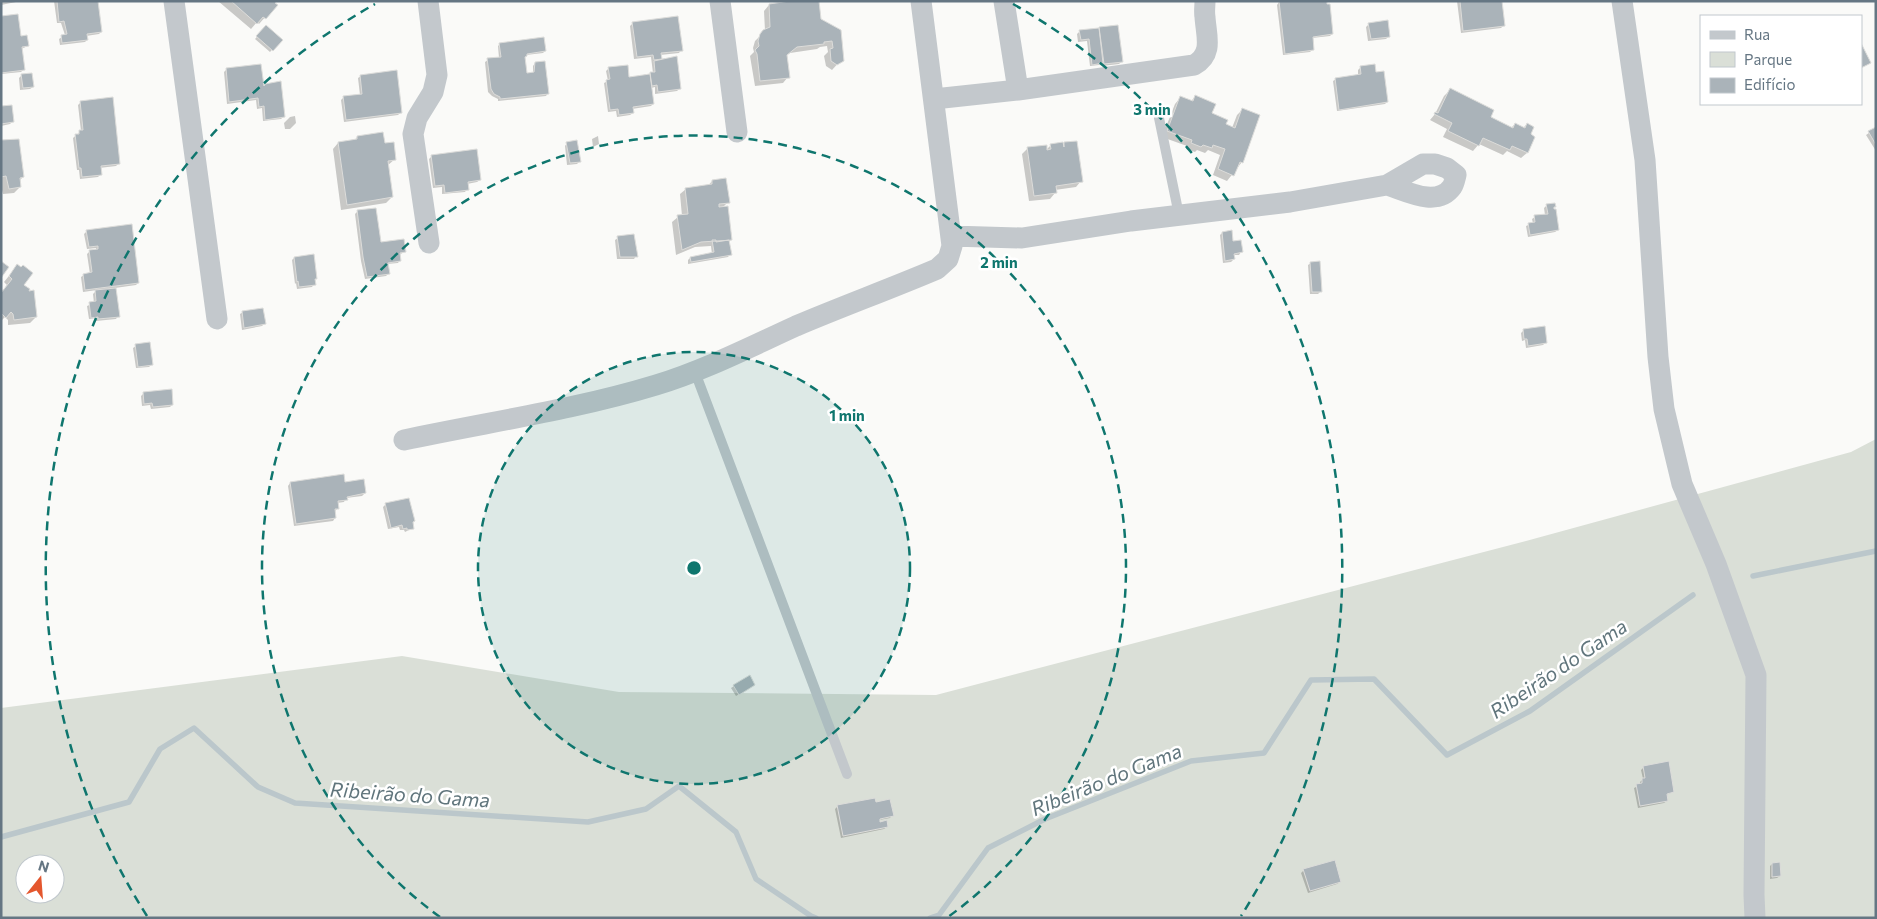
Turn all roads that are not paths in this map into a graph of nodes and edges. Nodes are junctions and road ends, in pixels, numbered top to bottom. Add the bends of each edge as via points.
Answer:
1 (174, 1) edge
2 (428, 1) edge
3 (720, 1) edge
4 (922, 1) edge
5 (1004, 1) edge
6 (1205, 1) edge
7 (1622, 1) edge
8 (1018, 90) junction
9 (934, 99) junction
10 (1159, 118) dead end
11 (736, 132) dead end
12 (1387, 185) dead end
13 (1179, 216) junction
14 (951, 236) junction
15 (429, 243) dead end
16 (217, 320) dead end
17 (695, 372) junction
18 (404, 440) dead end
19 (847, 774) dead end
20 (1756, 918) edge

1 - 16 street
2 - 15 street via 437,75 433,92 417,118 413,134
3 - 11 street
4 - 9 street
5 - 8 street
6 - 8 street via 1207,51 1194,65
7 - 20 street via 1645,160 1664,409 1682,484 1716,564 1756,675
8 - 9 street
9 - 14 street
10 - 13 lane
12 - 13 street via 1290,202
13 - 14 street via 1022,238
14 - 17 street via 948,260 937,269 834,310
17 - 18 street via 563,410
17 - 19 lane

